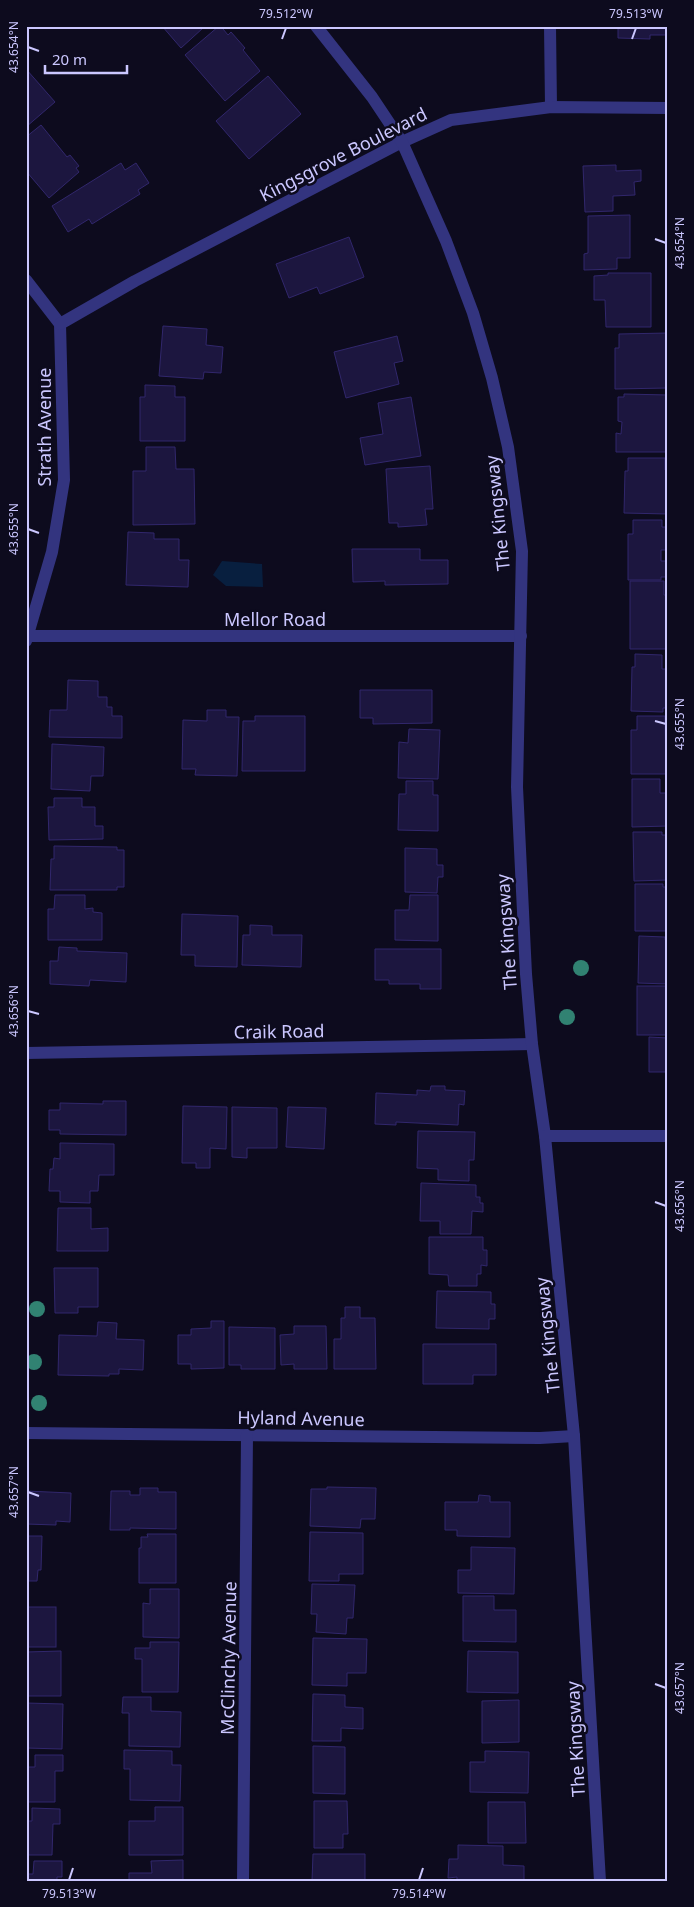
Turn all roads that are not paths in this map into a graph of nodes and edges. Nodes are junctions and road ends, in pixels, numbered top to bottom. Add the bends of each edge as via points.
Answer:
1 (316, 26) edge
2 (550, 26) edge
3 (551, 107) junction
4 (668, 108) edge
5 (402, 142) junction
6 (26, 280) edge
7 (60, 324) junction
8 (521, 636) junction
9 (27, 639) edge
10 (532, 1044) junction
11 (26, 1053) edge
12 (545, 1136) junction
13 (668, 1136) edge
14 (26, 1433) edge
15 (247, 1435) junction
16 (574, 1436) junction
17 (242, 1881) edge
18 (600, 1881) edge

1 - 5 street, The Kingsway via 372,97
2 - 3 street
3 - 4 street, Kingsgrove Boulevard
3 - 5 street, Kingsgrove Boulevard via 451,120
5 - 7 street, Kingsgrove Boulevard via 134,281
5 - 8 street, The Kingsway via 446,241 473,313 492,378 508,447 522,552
6 - 7 street
7 - 9 street, Strath Avenue via 64,480 52,552
8 - 9 street, Mellor Road
8 - 10 street, The Kingsway via 517,787
10 - 11 street, Craik Road
10 - 12 street, The Kingsway
12 - 13 street
12 - 16 street, The Kingsway
14 - 15 street, Hyland Avenue
15 - 16 street, Hyland Avenue
15 - 17 street, McClinchy Avenue
16 - 18 street, The Kingsway

